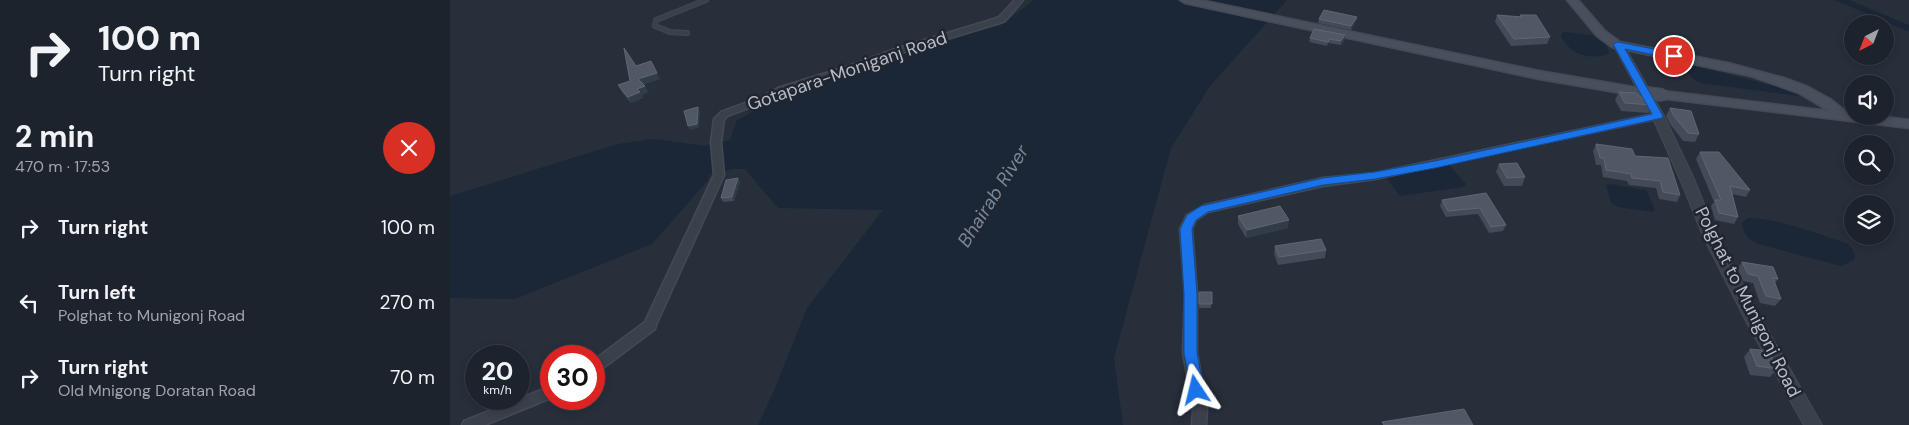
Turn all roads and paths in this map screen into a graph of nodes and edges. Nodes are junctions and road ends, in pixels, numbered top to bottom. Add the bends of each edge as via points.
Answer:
1 (706, 0) edge
2 (1019, 0) edge
3 (1185, 0) edge
4 (1572, 0) edge
5 (687, 33) dead end
6 (1618, 44) junction
7 (1843, 115) junction
8 (1658, 116) junction
9 (1909, 124) edge
10 (605, 359) edge
11 (540, 396) edge
12 (469, 425) edge
13 (1199, 425) edge
14 (1813, 425) edge

1 - 5 lane via 656,20 655,26 660,29
2 - 10 street, Gotapara-Moniganj Road via 997,21 781,90 724,114 719,120 716,142 719,175 650,325
3 - 7 main road, bridge via 1540,75 1639,92
4 - 6 main road via 1610,42
6 - 7 main road via 1792,85 1831,104
6 - 8 street, Polghat to Munigonj Road
7 - 9 main road
8 - 13 street via 1487,154 1375,176 1323,182 1205,209 1191,218 1186,229 1191,294 1190,353 1200,408
8 - 14 street, Polghat to Munigonj Road via 1710,236
11 - 12 street

